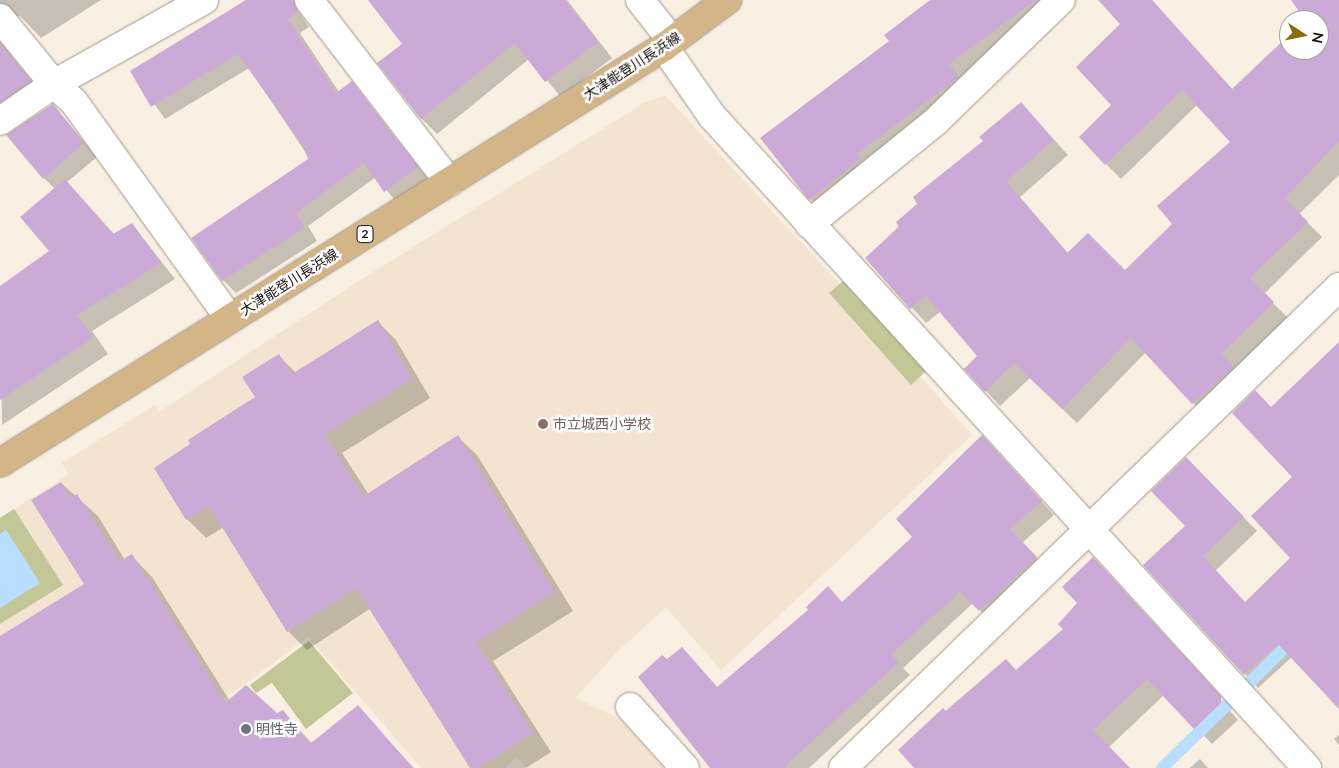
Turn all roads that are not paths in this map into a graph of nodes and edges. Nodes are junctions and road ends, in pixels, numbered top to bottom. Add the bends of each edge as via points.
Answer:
1 (204, 0) edge
2 (309, 0) edge
3 (640, 0) edge
4 (727, 0) edge
5 (1061, 0) edge
6 (0, 18) edge
7 (668, 44) junction
8 (54, 84) junction
9 (0, 120) edge
10 (449, 182) junction
11 (809, 224) junction
12 (1339, 287) edge
13 (230, 319) junction
14 (4, 454) edge
15 (1089, 528) junction
16 (630, 707) dead end
17 (685, 768) edge
18 (843, 768) edge
19 (1307, 768) edge

1 - 8 street
2 - 10 street
3 - 7 street
4 - 7 main road, 大津能登川長浜線 / 2
5 - 11 street via 936,120
6 - 8 street
7 - 10 main road, 大津能登川長浜線 / 2
7 - 11 street via 712,116
8 - 9 street
8 - 13 street via 74,102
10 - 13 main road, 大津能登川長浜線 / 2
11 - 15 street
12 - 15 street
13 - 14 main road, 大津能登川長浜線 / 2
15 - 18 street
15 - 19 street
16 - 17 street

